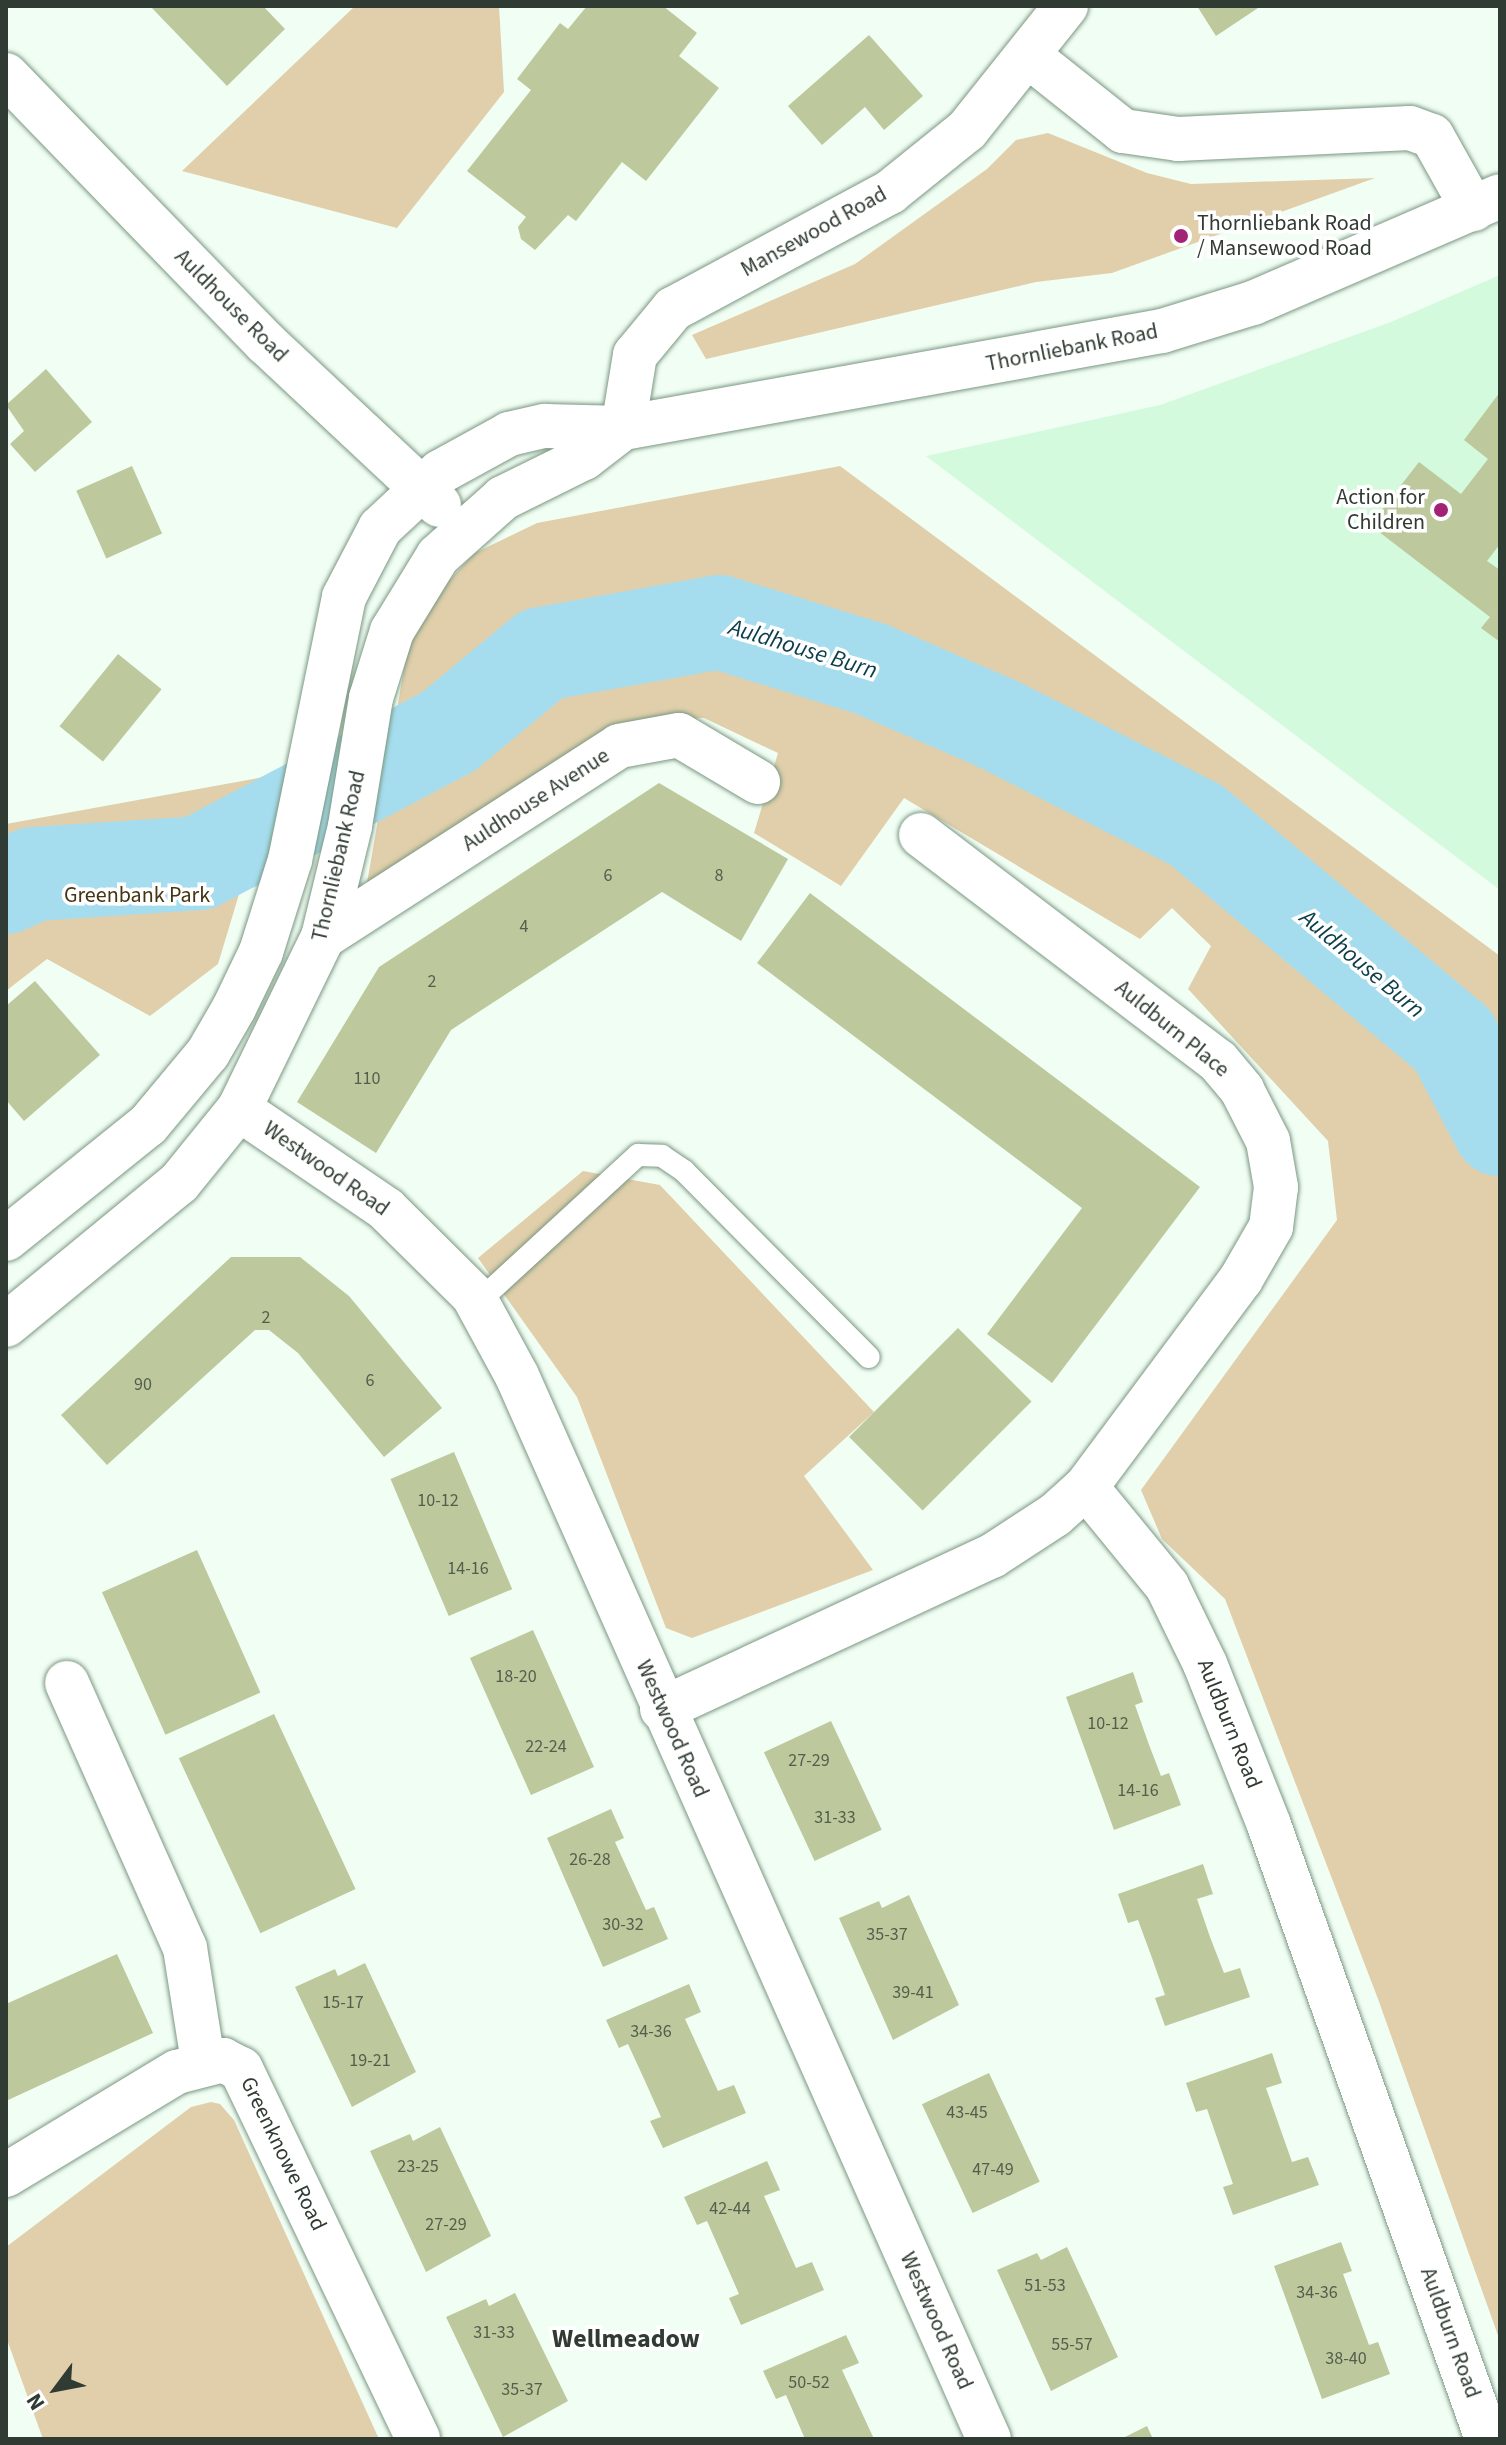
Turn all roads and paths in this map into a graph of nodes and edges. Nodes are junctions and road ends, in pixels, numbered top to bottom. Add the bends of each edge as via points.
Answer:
1 (1066, 6) edge
2 (1030, 57) junction
3 (6, 75) edge
4 (1486, 203) edge
5 (623, 428) junction
6 (418, 489) junction
7 (466, 527) junction
8 (758, 782) dead end
9 (921, 835) dead end
10 (323, 937) junction
11 (191, 1075) junction
12 (239, 1109) junction
13 (6, 1239) edge
14 (477, 1303) junction
15 (6, 1325) edge
16 (869, 1357) dead end
17 (1086, 1487) junction
18 (67, 1683) dead end
19 (662, 1709) junction
20 (203, 2062) junction
21 (6, 2175) edge
22 (418, 2439) edge
23 (989, 2439) edge
24 (1487, 2439) edge

1 - 2 street, Mansewood Road
2 - 4 street via 1123,131 1178,139 1410,128 1432,136
2 - 5 street, Mansewood Road via 967,130 890,192 673,309 650,330 635,355
3 - 6 street, Auldhouse Road via 266,343
4 - 5 street, Thornliebank Road via 1253,303 1162,331
5 - 6 street, Thornliebank Road via 574,425 509,434 473,451
5 - 7 street, Thornliebank Road via 584,458 503,498
6 - 7 street, Auldhouse Road
6 - 11 street, Thornliebank Road via 380,528 344,597 290,860 261,952 234,1008
7 - 10 street, Thornliebank Road via 409,598 392,631 371,698 350,826
8 - 10 street, Auldhouse Avenue via 679,735 619,746
9 - 17 street, Auldburn Place via 1218,1061 1242,1090 1268,1141 1276,1187 1271,1227 1241,1279
10 - 12 street, Thornliebank Road
11 - 12 street, Westwood Road
11 - 13 street, Thornliebank Road via 148,1125
12 - 14 street, Westwood Road via 386,1209
12 - 15 street, Thornliebank Road via 179,1183
14 - 16 lane via 638,1155 662,1156 684,1171
14 - 19 street, Westwood Road via 517,1376
17 - 19 street via 1055,1515 992,1556
17 - 24 street, Auldburn Road via 1167,1586 1205,1664 1269,1825
18 - 20 street via 185,1948
19 - 23 street, Westwood Road
20 - 21 street
20 - 22 street, Greenknowe Road via 223,2060 241,2069 256,2091

